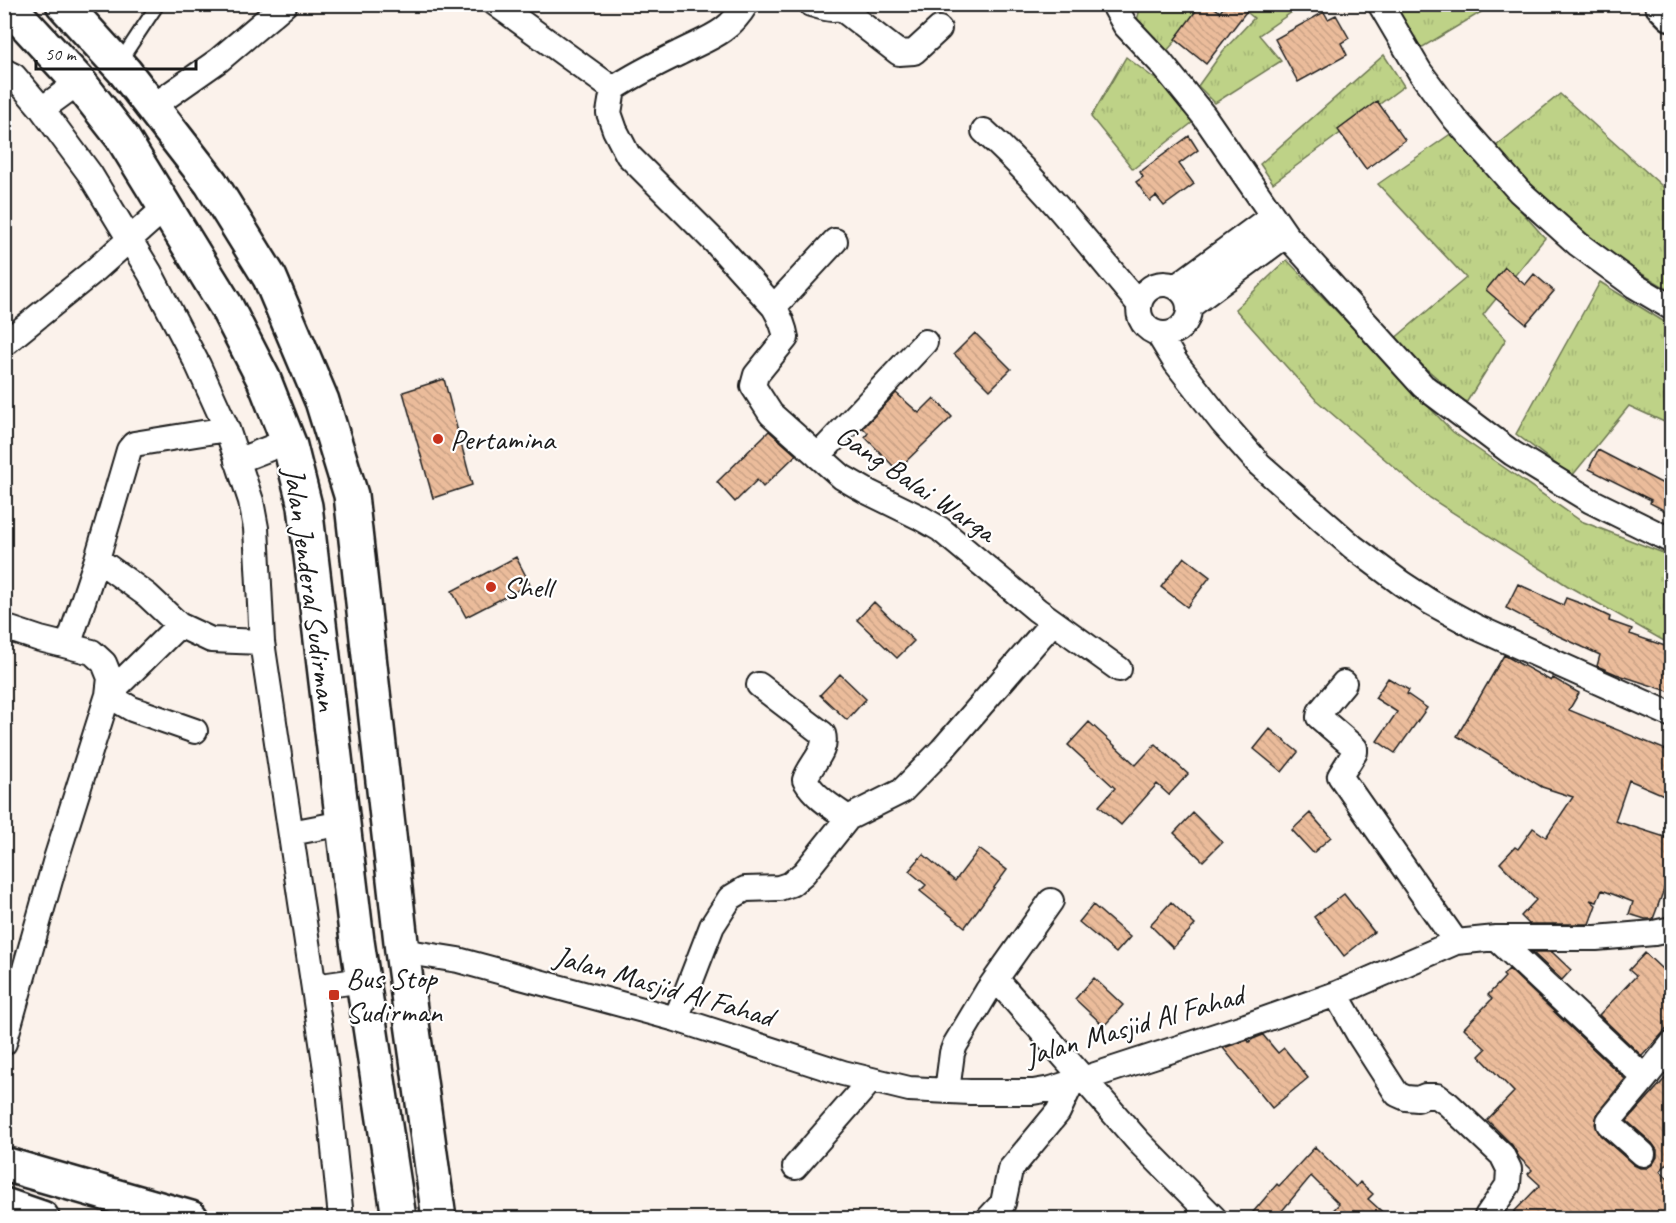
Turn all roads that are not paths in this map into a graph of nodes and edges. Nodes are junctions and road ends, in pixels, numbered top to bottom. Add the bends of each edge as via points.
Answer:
1 (8, 4) edge
2 (63, 4) edge
3 (158, 4) edge
4 (285, 4) edge
5 (496, 4) edge
6 (746, 4) edge
7 (811, 4) edge
8 (1380, 4) edge
9 (845, 7) edge
10 (1124, 11) edge
11 (939, 29) dead end
12 (118, 64) junction
13 (4, 71) edge
14 (79, 82) junction
15 (613, 89) junction
16 (152, 107) junction
17 (42, 109) junction
18 (984, 131) dead end
19 (165, 207) junction
20 (1272, 216) junction
21 (1286, 235) junction
22 (130, 240) junction
23 (835, 241) dead end
24 (1184, 296) junction
25 (1139, 304) junction
26 (774, 307) junction
27 (1671, 308) edge
28 (1159, 334) junction
29 (925, 342) dead end
30 (4, 344) edge
31 (227, 429) junction
32 (288, 441) junction
33 (818, 456) junction
34 (237, 461) junction
35 (1671, 541) edge
36 (97, 559) junction
37 (1053, 622) junction
38 (179, 626) junction
39 (4, 627) edge
40 (262, 642) junction
41 (68, 646) junction
42 (1119, 669) dead end
43 (1344, 683) dead end
44 (759, 685) dead end
45 (108, 695) junction
46 (1671, 715) edge
47 (195, 730) dead end
48 (848, 818) junction
49 (343, 823) junction
50 (291, 833) junction
51 (1051, 901) dead end
52 (1671, 929) edge
53 (1496, 938) junction
54 (1456, 942) junction
55 (402, 951) junction
56 (996, 979) junction
57 (363, 980) junction
58 (314, 987) junction
59 (1336, 994) junction
60 (676, 1019) junction
61 (4, 1043) edge
62 (1671, 1044) edge
63 (1645, 1078) junction
64 (871, 1080) junction
65 (1078, 1081) junction
66 (947, 1091) junction
67 (1643, 1154) dead end
68 (4, 1164) edge
69 (795, 1167) dead end
70 (4, 1205) edge
71 (1488, 1216) dead end
72 (180, 1217) edge
73 (42, 1218) edge
74 (341, 1218) edge
75 (399, 1218) edge
76 (439, 1218) edge
77 (989, 1218) edge
78 (1214, 1218) edge

1 - 14 main road, Jalan Jenderal Sudirman
2 - 12 main road, Jalan Jenderal Sudirman
3 - 12 lane
4 - 16 street via 219,60
5 - 15 street
6 - 15 street via 718,35
7 - 9 street via 831,10
8 - 27 street via 1420,72 1455,119 1519,191 1578,244
9 - 11 street via 899,53 914,52
10 - 20 street via 1204,116
12 - 16 main road, Jalan Jenderal Sudirman
13 - 17 street via 14,76
14 - 17 street
14 - 19 main road, Jalan Jenderal Sudirman via 122,137
15 - 26 street, Gang Balai Warga via 609,113 628,154
16 - 55 main road, Jalan Jenderal Sudirman via 211,183 270,279 322,401 346,476
17 - 22 street via 90,174
18 - 25 street via 1037,182
19 - 22 street
19 - 32 main road, Jalan Jenderal Sudirman via 226,306 264,380
20 - 21 street
20 - 24 street
21 - 24 street
21 - 35 street via 1423,386 1512,453 1591,501
22 - 30 street
22 - 31 street via 198,365
23 - 26 street
24 - 25 street via 1166,283 1144,293
24 - 28 street via 1189,318 1171,334
25 - 28 street via 1143,323
26 - 33 street, Gang Balai Warga via 786,339 756,375 753,386 771,414
28 - 46 street via 1176,363 1259,464 1353,547 1401,583 1476,627
29 - 33 street
31 - 34 street
31 - 36 street via 134,444 126,458
32 - 34 street
32 - 49 main road, Jalan Jenderal Sudirman via 305,506
33 - 37 street, Gang Balai Warga via 842,477 940,530
34 - 40 street via 256,528
36 - 38 street via 147,595
36 - 41 street
37 - 42 street, Gang Balai Warga
37 - 48 street via 902,791
38 - 40 street via 212,640
38 - 45 street
39 - 41 street
40 - 50 street
41 - 45 street via 92,652 104,663 110,678
43 - 54 street via 1319,715 1355,748 1340,776
44 - 48 street via 823,734 823,748 805,780 821,799
45 - 47 street via 132,709
45 - 61 street
48 - 60 street via 791,884 745,889 730,898 712,926
49 - 50 street
49 - 57 main road, Jalan Jenderal Sudirman
50 - 58 street
51 - 56 street
52 - 53 street, Jalan Masjid Al Fahad via 1596,938
53 - 54 street, Jalan Masjid Al Fahad
53 - 63 street
54 - 59 street, Jalan Masjid Al Fahad
55 - 60 street, Jalan Masjid Al Fahad via 458,960
55 - 76 main road, Jalan Jenderal Sudirman
56 - 65 street
56 - 66 street via 955,1044
57 - 58 street
57 - 75 main road, Jalan Jenderal Sudirman
58 - 74 street
59 - 65 street, Jalan Masjid Al Fahad
59 - 71 street via 1397,1094 1418,1099 1437,1096 1502,1155 1509,1169 1508,1185
60 - 64 street, Jalan Masjid Al Fahad
62 - 63 street
63 - 67 street via 1609,1121
64 - 66 street, Jalan Masjid Al Fahad via 909,1089
64 - 69 street
65 - 66 street, Jalan Masjid Al Fahad via 1033,1092
65 - 77 street via 1010,1170 1003,1203
65 - 78 street
68 - 72 main road
70 - 73 main road

